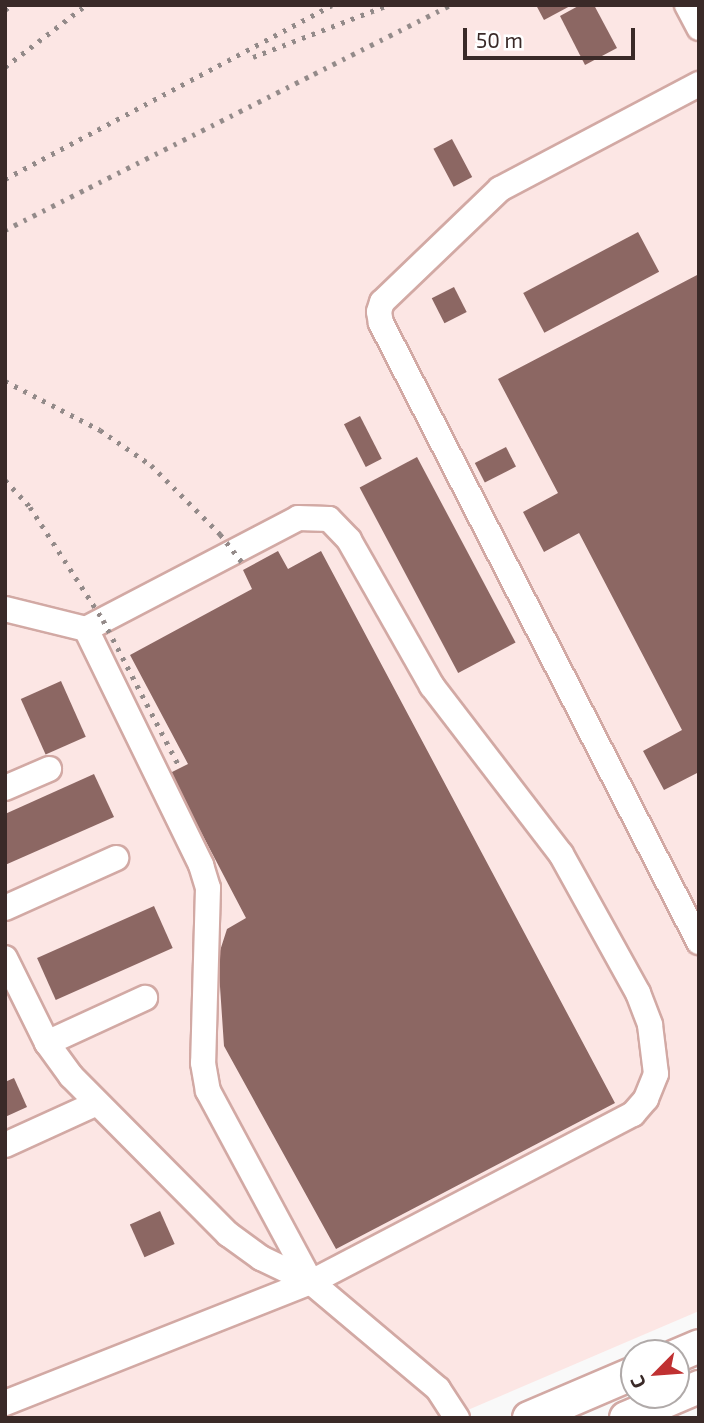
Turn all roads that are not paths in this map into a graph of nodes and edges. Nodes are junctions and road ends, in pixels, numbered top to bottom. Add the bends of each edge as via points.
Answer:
1 (687, 5) edge
2 (699, 28) edge
3 (699, 84) edge
4 (5, 609) edge
5 (86, 629) junction
6 (49, 769) dead end
7 (5, 788) edge
8 (116, 858) dead end
9 (5, 908) edge
10 (699, 942) edge
11 (5, 958) edge
12 (145, 998) dead end
13 (47, 1043) junction
14 (97, 1103) junction
15 (5, 1145) edge
16 (311, 1282) junction
17 (620, 1379) edge
18 (699, 1387) edge
19 (5, 1404) edge
20 (457, 1418) edge
21 (529, 1418) edge
22 (626, 1418) edge

1 - 2 lane
3 - 10 lane via 500,189 382,302 379,312 380,323
4 - 5 lane
5 - 16 lane via 208,888 203,1063 208,1091
5 - 16 lane via 298,518 329,519 349,540 432,685 561,854 638,993 650,1025 656,1074 646,1099 633,1114
6 - 7 lane
8 - 9 lane
11 - 13 lane
12 - 13 lane
13 - 14 lane
14 - 15 lane
14 - 16 lane via 228,1234 261,1258
16 - 19 lane
16 - 20 lane via 438,1389
17 - 21 main road
18 - 22 main road

